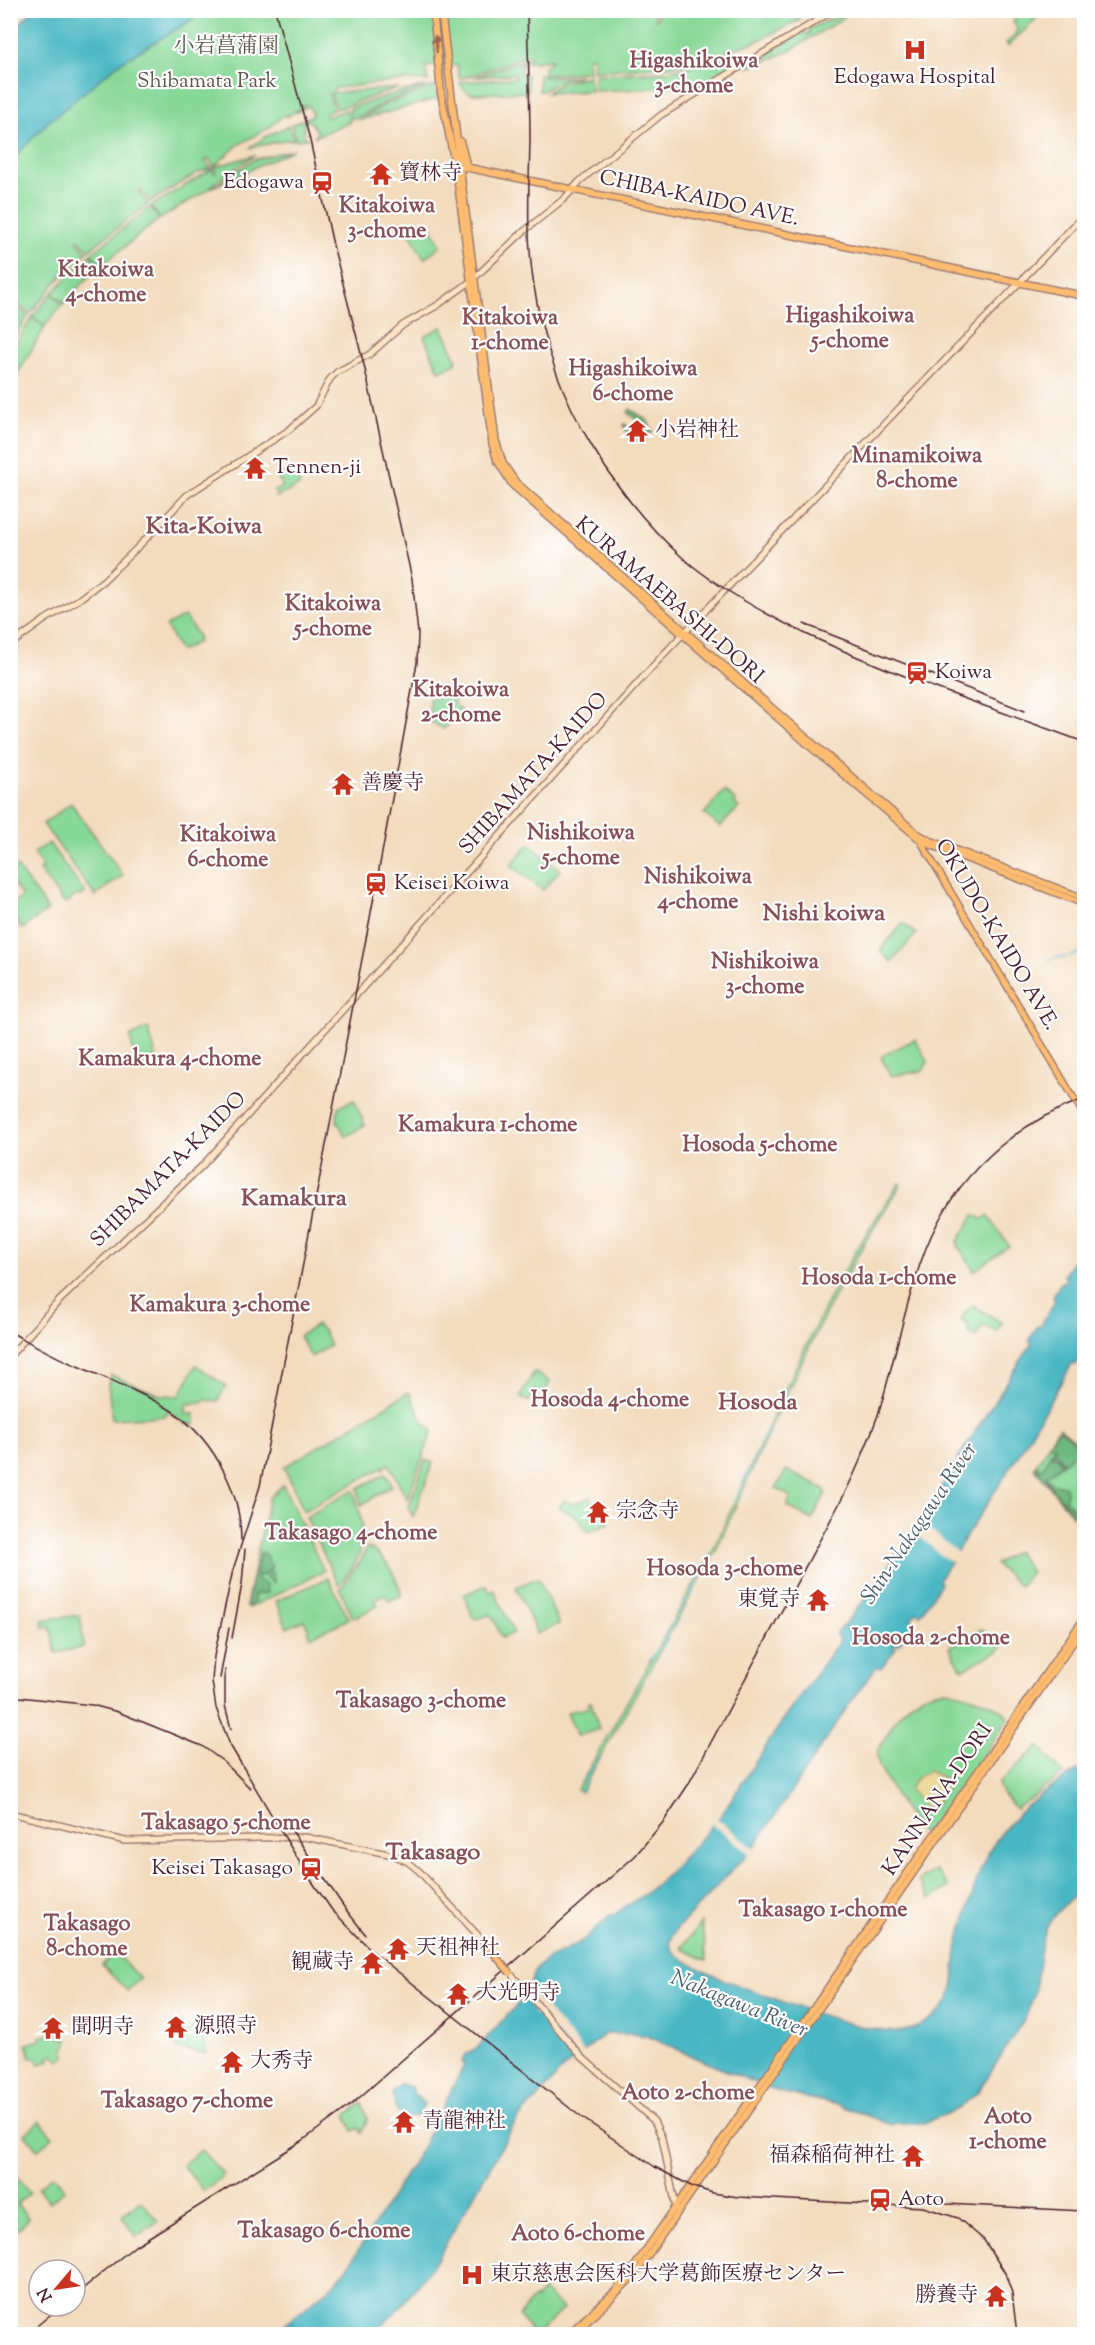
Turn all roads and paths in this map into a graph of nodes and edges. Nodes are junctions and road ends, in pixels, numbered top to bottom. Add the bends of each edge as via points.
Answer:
1 (433, 10) edge
2 (441, 10) edge
3 (834, 10) edge
4 (460, 166) junction
5 (573, 188) junction
6 (1084, 215) edge
7 (473, 281) junction
8 (1019, 282) junction
9 (1084, 296) edge
10 (684, 632) junction
11 (10, 645) edge
12 (917, 832) junction
13 (919, 839) junction
14 (1084, 898) edge
15 (1084, 904) edge
16 (1084, 1115) edge
17 (10, 1356) edge
18 (1084, 1618) edge
19 (1084, 1627) edge
20 (10, 1813) edge
21 (922, 1857) junction
22 (704, 2171) junction
23 (676, 2208) junction
24 (568, 2334) edge
25 (575, 2334) edge

4 -> 1 highway via 440,78
2 - 4 highway
3 - 5 main road via 661,114
4 - 5 highway, CHIBA-KAIDO AVE.
4 - 7 main road, KURAMAEBASHI-DORI
5 - 7 main road
5 - 8 highway, CHIBA-KAIDO AVE.
6 - 8 main road, SHIBAMATA-KAIDO
7 - 10 main road, KURAMAEBASHI-DORI via 492,444 503,473
7 - 11 main road via 403,325 370,354 337,372 303,418 187,495 104,580
8 - 9 highway, CHIBA-KAIDO AVE.
8 - 10 main road, SHIBAMATA-KAIDO
10 - 12 main road, KURAMAEBASHI-DORI
10 - 13 main road, KURAMAEBASHI-DORI
10 - 17 main road, SHIBAMATA-KAIDO via 202,1166 62,1298
12 - 13 main road, OKUDO-KAIDO AVE.
12 - 14 main road, KURAMAEBASHI-DORI
13 - 15 main road, KURAMAEBASHI-DORI
13 - 16 main road, OKUDO-KAIDO AVE.
18 - 21 main road, KANNANA-DORI
19 - 21 main road, KANNANA-DORI
20 - 23 main road, bridge via 125,1841 302,1837 402,1858 420,1871 582,2057 657,2125
21 - 22 main road, KANNANA-DORI
22 - 23 main road, KANNANA-DORI
22 - 25 main road via 634,2276
23 - 24 main road, KANNANA-DORI via 622,2283

